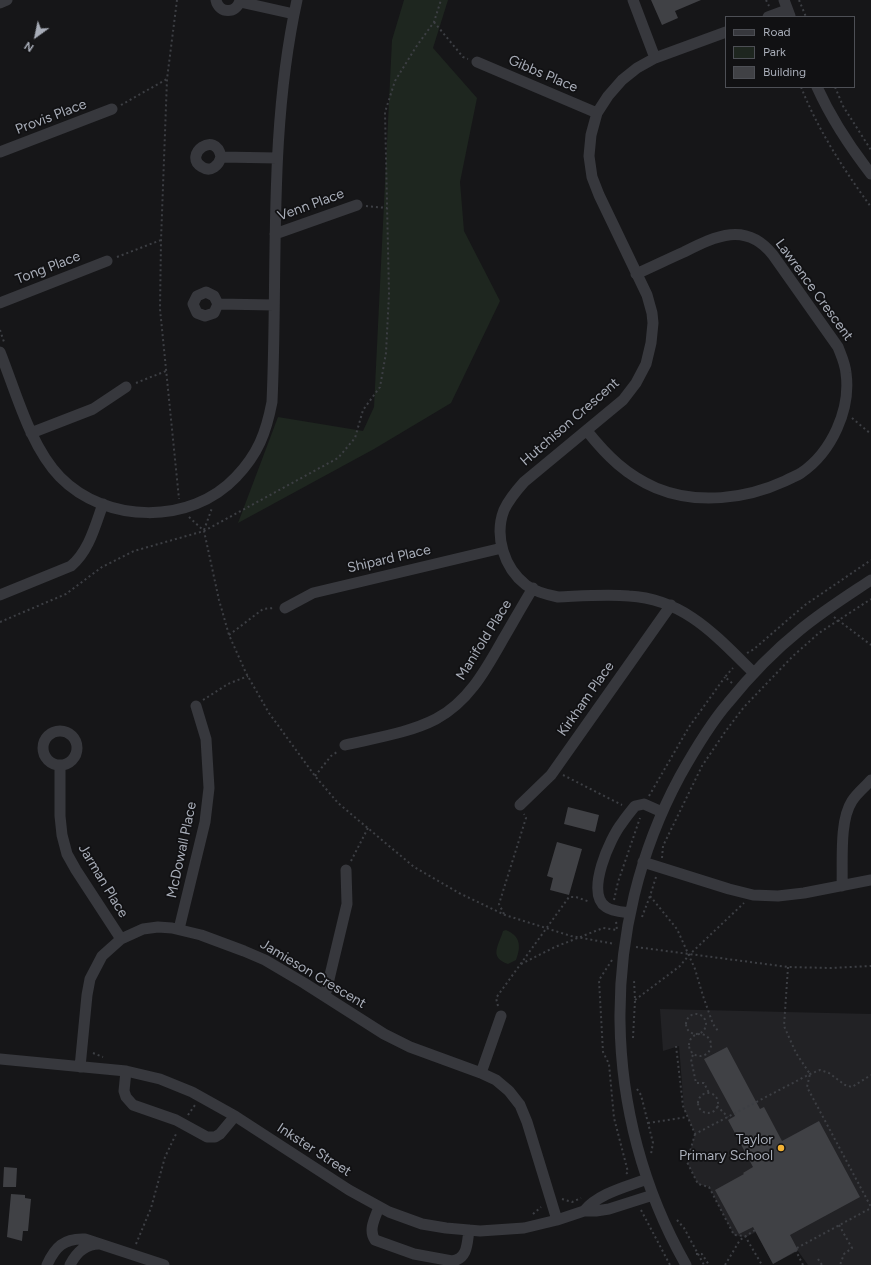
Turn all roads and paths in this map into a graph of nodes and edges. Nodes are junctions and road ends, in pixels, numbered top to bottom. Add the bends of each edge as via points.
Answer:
1 (7, 0) edge
2 (177, 0) edge
3 (216, 0) edge
4 (297, 0) edge
5 (440, 0) edge
6 (633, 0) edge
7 (800, 0) edge
8 (240, 1) edge
9 (0, 3) edge
10 (787, 9) edge
11 (294, 14) junction
12 (770, 16) edge
13 (806, 16) edge
14 (434, 22) junction
15 (725, 32) edge
16 (654, 58) junction
17 (477, 62) joint
18 (167, 79) junction
19 (801, 88) edge
20 (817, 88) edge
21 (835, 88) edge
22 (112, 109) joint
23 (597, 113) junction
24 (871, 150) edge
25 (0, 152) edge
26 (221, 157) dead end
27 (277, 158) junction
28 (871, 174) edge
29 (357, 204) joint
30 (871, 207) edge
31 (387, 208) junction
32 (275, 234) junction
33 (161, 240) junction
34 (107, 261) joint
35 (636, 274) junction
36 (0, 303) edge
37 (218, 304) dead end
38 (274, 306) junction
39 (0, 352) edge
40 (166, 371) junction
41 (126, 387) joint
42 (843, 411) junction
43 (587, 431) junction
44 (31, 433) junction
45 (871, 434) edge
46 (217, 492) junction
47 (103, 504) junction
48 (180, 509) junction
49 (204, 531) junction
50 (502, 548) junction
51 (871, 560) edge
52 (871, 580) edge
53 (533, 588) junction
54 (0, 595) edge
55 (871, 598) edge
56 (671, 605) junction
57 (285, 608) joint
58 (826, 610) junction
59 (838, 620) junction
60 (0, 622) edge
61 (229, 635) junction
62 (871, 644) edge
63 (742, 650) dead end
64 (754, 673) junction
65 (248, 676) junction
66 (725, 677) dead end
67 (196, 706) joint
68 (345, 745) joint
69 (60, 766) dead end
70 (554, 770) junction
71 (315, 776) junction
72 (871, 780) edge
73 (646, 799) junction
74 (520, 804) joint
75 (624, 806) dead end
76 (662, 812) junction
77 (368, 828) junction
78 (643, 862) junction
79 (659, 867) junction
80 (346, 870) joint
81 (871, 880) edge
82 (842, 886) junction
83 (749, 894) junction
84 (592, 903) dead end
85 (612, 909) junction
86 (630, 913) junction
87 (505, 915) junction
88 (547, 928) junction
89 (179, 929) junction
90 (577, 938) junction
91 (121, 939) junction
92 (623, 947) junction
93 (689, 954) junction
94 (521, 964) junction
95 (871, 966) edge
96 (788, 967) junction
97 (634, 977) dead end
98 (325, 996) junction
99 (635, 1000) junction
100 (501, 1016) joint
101 (718, 1030) dead end
102 (698, 1035) junction
103 (633, 1039) dead end
104 (676, 1046) dead end
105 (91, 1050) dead end
106 (693, 1054) junction
107 (105, 1058) dead end
108 (0, 1059) edge
109 (80, 1067) junction
110 (126, 1071) junction
111 (481, 1073) junction
112 (810, 1074) junction
113 (871, 1074) edge
114 (634, 1084) dead end
115 (709, 1093) junction
116 (201, 1096) junction
117 (717, 1106) junction
118 (235, 1116) junction
119 (687, 1117) junction
120 (728, 1117) junction
121 (182, 1123) junction
122 (648, 1123) junction
123 (695, 1134) junction
124 (651, 1159) dead end
125 (647, 1178) junction
126 (628, 1186) junction
127 (653, 1195) junction
128 (585, 1196) dead end
129 (636, 1201) junction
130 (552, 1203) junction
131 (379, 1207) junction
132 (871, 1208) edge
133 (584, 1211) junction
134 (528, 1215) dead end
135 (673, 1216) dead end
136 (557, 1220) junction
137 (839, 1225) junction
138 (470, 1230) junction
139 (755, 1230) dead end
140 (745, 1236) junction
141 (100, 1244) junction
142 (132, 1254) junction
143 (697, 1254) junction
144 (818, 1259) dead end
145 (47, 1265) edge
146 (70, 1265) edge
147 (164, 1265) edge
148 (670, 1265) edge
149 (686, 1265) edge
150 (704, 1265) edge
151 (709, 1265) edge
152 (725, 1265) edge
153 (762, 1265) edge
154 (803, 1265) edge
155 (822, 1265) edge
156 (840, 1265) edge

1 - 9 street
2 - 18 path
3 - 8 street via 220,9 228,11 235,9
4 - 11 street
5 - 14 path
6 - 16 street
7 - 13 path
8 - 11 street
10 - 12 street
11 - 27 street via 283,86
14 - 17 path via 463,57
14 - 31 path via 396,81 385,112
15 - 16 street, Hutchison Crescent
16 - 23 street, Hutchison Crescent via 622,80
17 - 23 street, Gibbs Place
18 - 22 path
18 - 33 path
19 - 30 path via 836,155
20 - 28 street via 851,148
21 - 24 path via 843,106
22 - 25 street, Provis Place
23 - 35 street, Hutchison Crescent via 589,156 592,177
26 - 27 street
27 - 32 street
29 - 31 path
29 - 32 street, Venn Place
31 - 49 path via 389,294 386,353 380,387 363,410 355,438 338,458
32 - 38 street
33 - 34 path
33 - 40 path via 160,309
34 - 36 street, Tong Place
35 - 42 street, Lawrence Crescent via 718,236 734,234 756,240 773,255 838,347 845,364 847,383
35 - 43 street, Hutchison Crescent via 647,295 652,313 652,343 646,364 623,400
37 - 38 street
38 - 46 street via 272,402 267,425 250,460 236,477
39 - 44 street
40 - 41 path
40 - 48 path
41 - 44 street via 93,409
42 - 43 street, Lawrence Crescent via 824,452 801,474 747,494 720,498 694,497 656,488 623,469 604,452
42 - 45 path
43 - 50 street, Hutchison Crescent via 524,482 513,494 502,517
44 - 47 street via 42,454 60,477 80,493
46 - 48 street
46 - 49 path
47 - 48 street via 142,513
47 - 54 street via 87,547 78,560 70,566
48 - 49 path
49 - 60 path via 134,551 102,567 66,594
49 - 61 path
50 - 53 street, Hutchison Crescent via 513,572 527,586
50 - 57 street, Shipard Place via 313,593
51 - 63 path via 805,604 754,649 747,653
52 - 58 street
53 - 56 street, Hutchison Crescent via 558,597 629,596
53 - 68 street, Manifold Place via 485,672 463,699 436,719 416,728
55 - 59 path
56 - 64 street, Hutchison Crescent via 708,629
56 - 70 street, Kirkham Place
57 - 61 path via 263,609
58 - 59 path
58 - 64 street via 798,631
59 - 62 path
59 - 79 path via 793,656 744,707 725,732 702,766 663,846
61 - 65 path
64 - 76 street via 727,704 702,739
65 - 67 path via 228,684
65 - 71 path via 269,713
66 - 73 path via 689,727
67 - 89 street, McDowall Place via 206,739 209,788 205,822
68 - 71 path via 331,756
69 - 91 street, Jarman Place via 60,816 67,854
70 - 74 street, Kirkham Place
70 - 75 path
71 - 77 path via 338,803
72 - 82 street via 853,800 846,813
73 - 76 street
73 - 85 path via 622,869
73 - 85 street via 635,806 621,823 609,846 600,873 598,899
74 - 87 path via 526,818 499,904
76 - 78 street
77 - 80 path
77 - 87 path via 414,867 458,893
78 - 79 street
78 - 86 street
79 - 83 street
79 - 93 path via 650,896 677,929
80 - 98 street via 347,904
81 - 82 street
82 - 83 street via 778,896
83 - 93 path via 744,905
84 - 88 path via 569,897
85 - 86 street
85 - 90 path via 610,915 616,920 617,930 603,928
86 - 92 street
87 - 88 path
88 - 90 path
88 - 94 path
89 - 91 street, Jamieson Crescent via 143,929
89 - 98 street, Jamieson Crescent via 244,950
90 - 92 path
90 - 94 path
91 - 109 street, Jamieson Crescent via 102,956 90,979
92 - 93 path
92 - 125 street via 619,1008 623,1071 630,1116
92 - 126 path via 599,980 603,1052 609,1064 614,1118 628,1172 624,1179
93 - 96 path
93 - 99 path via 680,966
93 - 101 path via 713,1024
94 - 100 path via 496,998
95 - 96 path
96 - 112 path via 784,1026
97 - 99 path
98 - 111 street, Jamieson Crescent via 384,1034 410,1047
99 - 103 path
100 - 111 street
102 - 102 path via 704,1030 706,1020 694,1013 688,1016 685,1026 689,1032
102 - 106 path via 690,1041 689,1048
102 - 106 path via 707,1038 710,1048 704,1055
104 - 119 path via 683,1106
105 - 107 path via 93,1054
106 - 115 path via 691,1059 696,1083 704,1083
108 - 109 street, Inkster Street
109 - 110 street, Inkster Street
110 - 116 street, Inkster Street via 160,1079
110 - 121 street via 124,1090 133,1105
111 - 130 street, Jamieson Crescent via 496,1080 520,1105
112 - 113 path via 820,1070 829,1072 845,1085 852,1087
112 - 120 path
112 - 132 path via 807,1087
114 - 122 path via 641,1095
115 - 117 path via 716,1098
115 - 117 path via 703,1095 698,1106 706,1113 715,1110
116 - 118 street, Inkster Street
116 - 121 path
117 - 120 path
118 - 121 street via 215,1137 207,1137
118 - 131 street, Inkster Street
119 - 122 path
119 - 123 path
120 - 123 path
121 - 142 path via 165,1157 151,1208
122 - 124 path via 653,1143
123 - 140 path via 687,1162 698,1184 708,1187 734,1235
125 - 126 street, Inkster Street
125 - 127 street
126 - 133 street, Inkster Street via 603,1196
127 - 129 street, Inkster Street
127 - 149 street
128 - 130 path via 572,1202 561,1199
129 - 133 street, Inkster Street via 609,1209
129 - 148 path
130 - 134 path
130 - 136 street, Jamieson Crescent
131 - 138 street, Inkster Street via 422,1224
131 - 138 street via 371,1229 375,1240 414,1254 458,1260 467,1248
132 - 137 path
133 - 136 street, Inkster Street
135 - 143 path via 684,1228
136 - 138 street, Inkster Street via 516,1229
137 - 154 path via 795,1249
137 - 156 path via 852,1248 844,1254
139 - 140 path
140 - 152 path
140 - 153 path
141 - 142 street
141 - 145 street via 80,1239 65,1242 53,1252
141 - 146 street via 86,1246 75,1255
142 - 147 street
143 - 150 path
143 - 151 path via 702,1254
144 - 155 path

